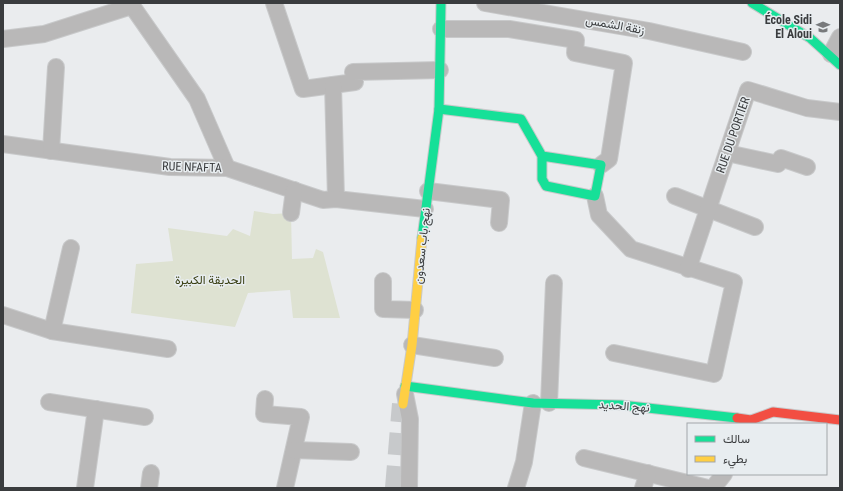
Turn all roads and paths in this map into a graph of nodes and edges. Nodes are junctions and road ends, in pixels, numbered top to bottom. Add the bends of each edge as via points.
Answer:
1 (274, 3) edge
2 (441, 3) edge
3 (485, 3) edge
4 (752, 3) edge
5 (131, 4) edge
6 (441, 29) junction
7 (840, 37) edge
8 (3, 39) edge
9 (743, 52) dead end
10 (836, 60) edge
11 (56, 67) dead end
12 (440, 70) junction
13 (334, 85) junction
14 (440, 109) junction
15 (840, 112) edge
16 (3, 144) edge
17 (51, 151) junction
18 (727, 153) junction
19 (542, 156) junction
20 (601, 165) junction
21 (807, 167) dead end
22 (227, 168) junction
23 (294, 190) junction
24 (428, 191) junction
25 (595, 196) junction
26 (675, 196) dead end
27 (336, 199) junction
28 (425, 209) junction
29 (708, 209) junction
30 (291, 213) dead end
31 (499, 224) dead end
32 (755, 227) dead end
33 (71, 248) dead end
34 (688, 269) junction
35 (383, 282) dead end
36 (554, 283) dead end
37 (415, 310) junction
38 (3, 315) edge
39 (52, 331) junction
40 (412, 345) junction
41 (168, 349) dead end
42 (614, 353) dead end
43 (495, 358) dead end
44 (404, 394) junction
45 (265, 399) dead end
46 (49, 402) dead end
47 (549, 402) junction
48 (533, 403) junction
49 (96, 409) junction
50 (145, 417) dead end
51 (840, 420) edge
52 (759, 421) edge
53 (294, 450) junction
54 (351, 452) dead end
55 (584, 458) dead end
56 (723, 475) edge
57 (646, 481) edge
58 (85, 488) edge
59 (285, 488) edge
60 (409, 488) edge
61 (516, 488) edge
62 (708, 488) edge
63 (713, 488) edge

1 - 13 street via 303,89
2 - 6 street, نهج باب سعدون
3 - 9 street, زنقة الشمس via 649,30
4 - 10 street via 808,37
5 - 8 street via 44,34
5 - 22 street via 197,99
6 - 12 street, نهج باب سعدون
6 - 20 street via 509,29 576,40 575,53 624,63 609,159
7 - 10 street
11 - 17 street
12 - 13 street via 353,72 355,82
12 - 14 street, نهج باب سعدون
13 - 27 street
14 - 19 street via 521,119
14 - 24 street, نهج باب سعدون
15 - 18 street, RUE DU PORTIER via 807,108 748,90
16 - 17 street, RUE NFAFTA
17 - 22 street, RUE NFAFTA via 170,167
18 - 21 street via 778,164 781,158
18 - 29 street, RUE DU PORTIER
19 - 20 street
19 - 25 street via 542,179 546,186
20 - 25 street
22 - 23 street, RUE NFAFTA
23 - 27 street, RUE NFAFTA via 323,200
23 - 30 street
24 - 28 street, نهج باب سعدون
24 - 31 street via 501,200
25 - 34 street via 599,215 631,249
26 - 29 street
27 - 28 street, RUE NFAFTA
28 - 37 street, نهج باب سعدون
29 - 32 street
29 - 34 street, RUE DU PORTIER
33 - 39 street
34 - 42 street via 734,282 714,374
35 - 37 street via 383,309
36 - 47 street
37 - 40 street, نهج باب سعدون
38 - 39 street
39 - 41 street
40 - 43 street
40 - 44 street, نهج باب سعدون
44 - 48 street, نهج الحديد
44 - 60 street, نهج باب سعدون via 410,419
45 - 53 street via 264,414 301,417
46 - 49 street
47 - 48 street, نهج الحديد
47 - 52 street, نهج الحديد via 621,405
48 - 61 street via 524,462
49 - 50 street
49 - 58 street
51 - 52 street, نهج الحديد via 773,412
53 - 54 street
53 - 59 street
55 - 57 street
56 - 63 street
57 - 62 street

